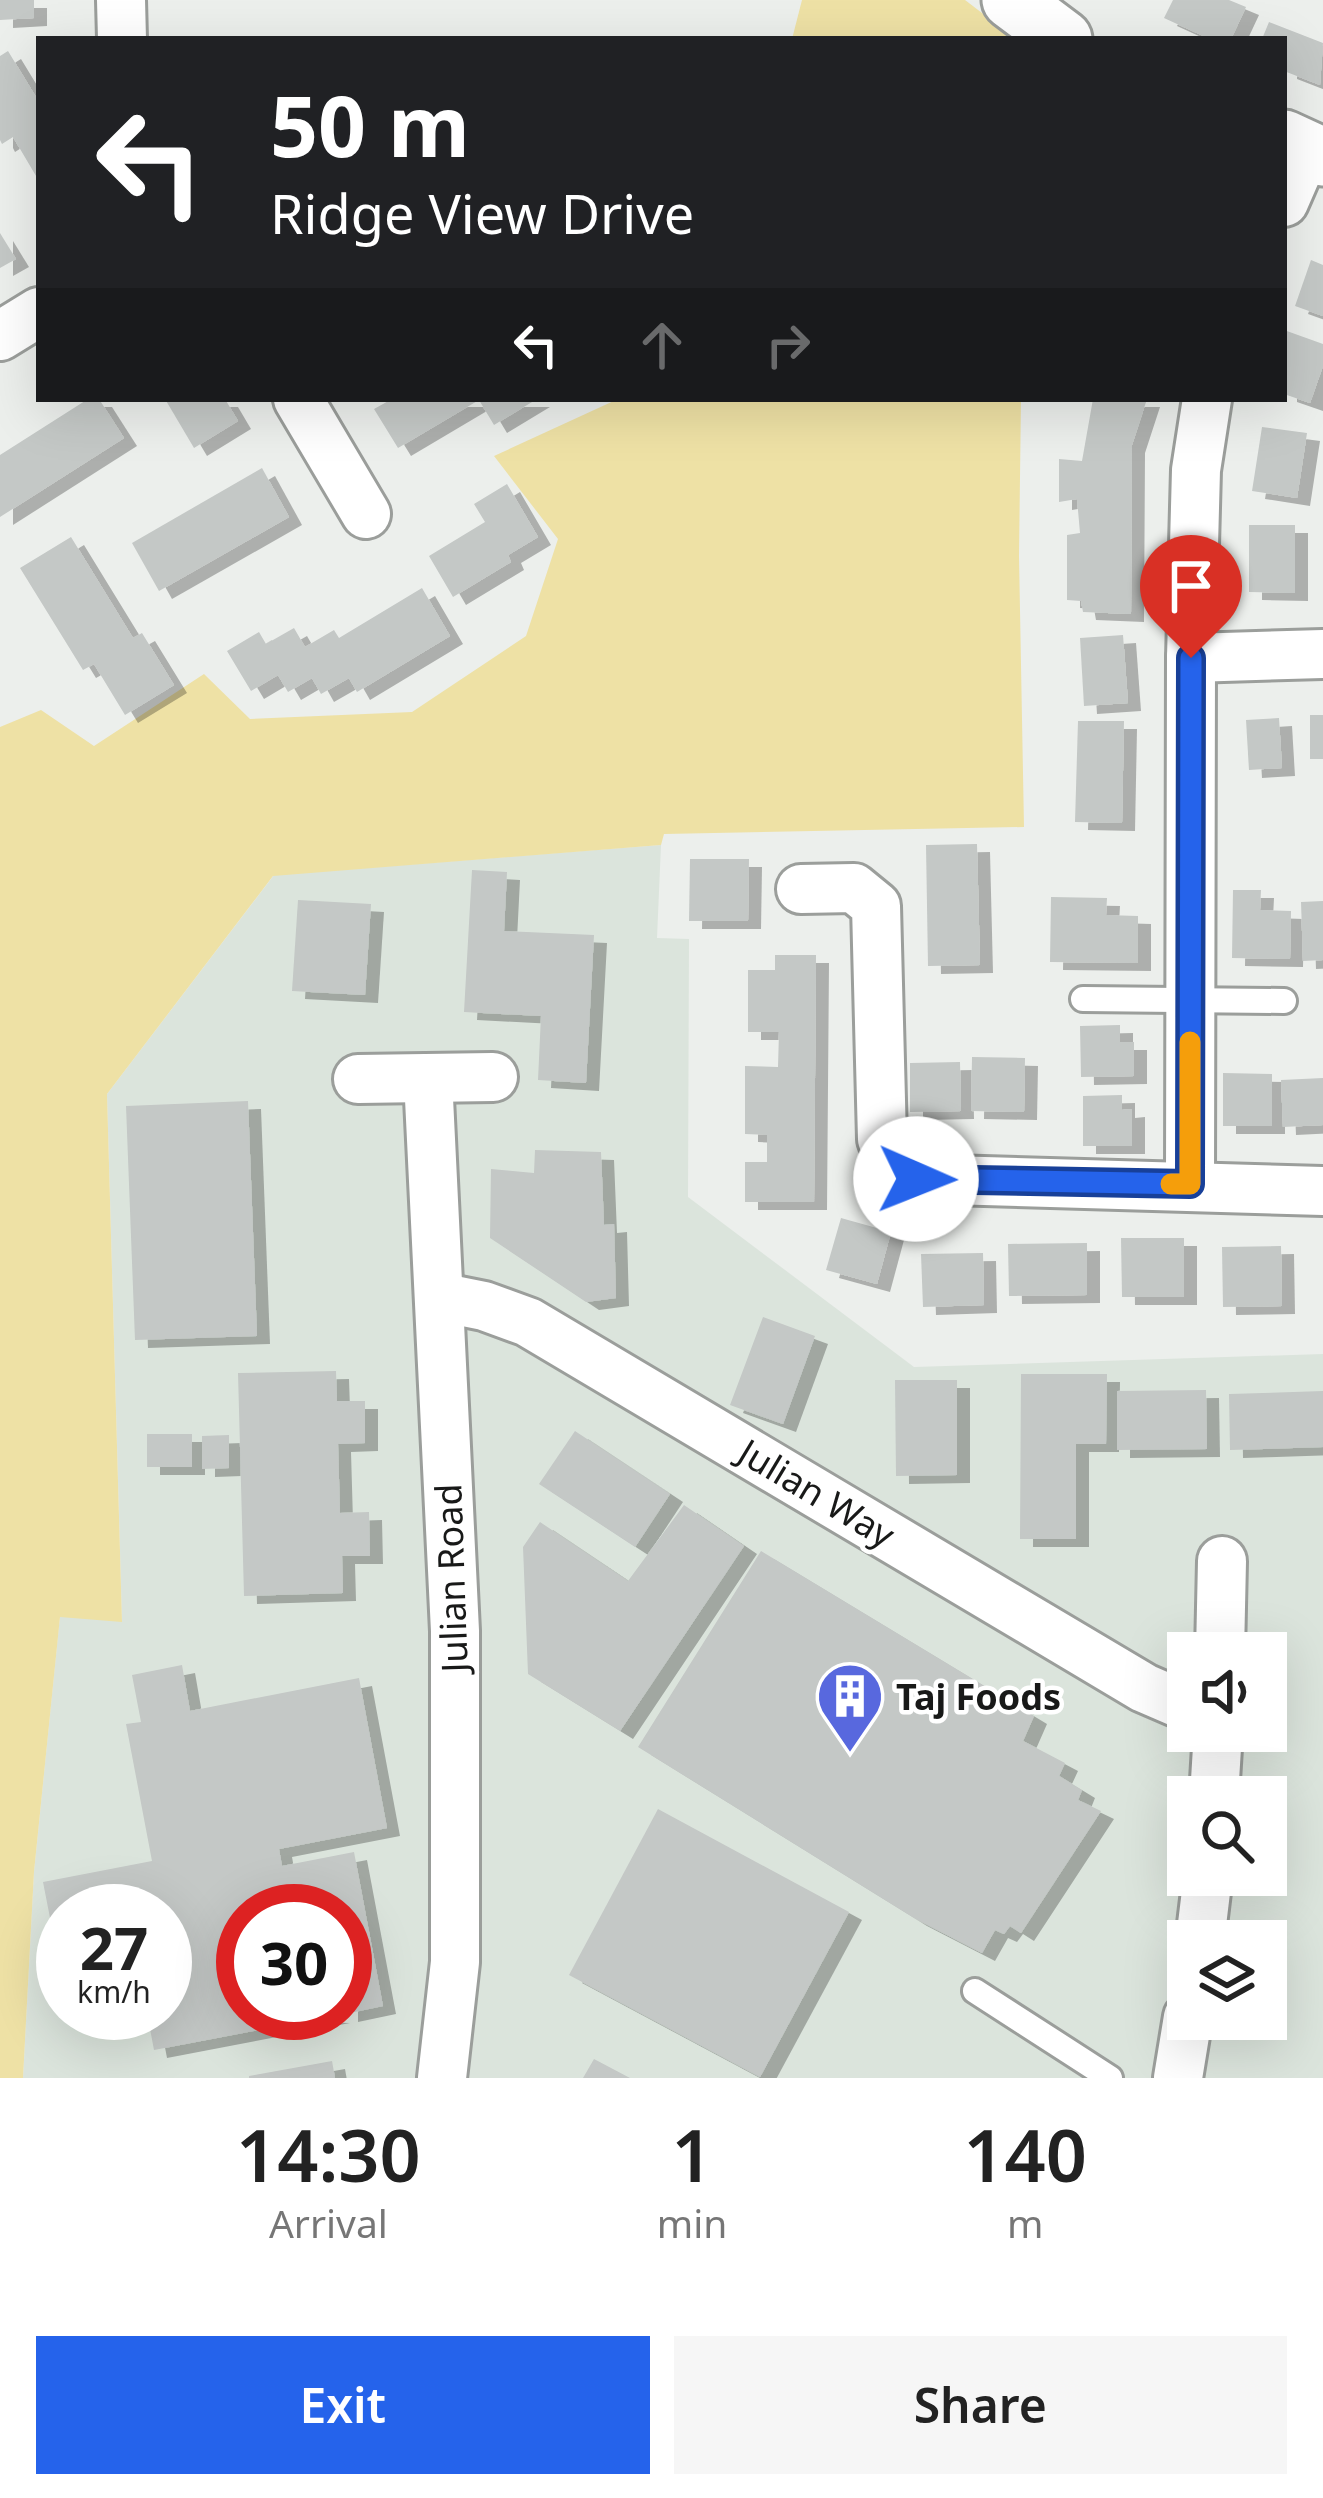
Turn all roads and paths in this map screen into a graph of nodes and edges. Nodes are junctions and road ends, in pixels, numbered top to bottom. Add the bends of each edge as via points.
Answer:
1 (121, 0) edge
2 (1011, 0) edge
3 (122, 36) edge
4 (1059, 36) edge
5 (1305, 148) edge
6 (1287, 194) edge
7 (36, 314) edge
8 (0, 336) edge
9 (300, 402) edge
10 (1207, 402) edge
11 (366, 514) dead end
12 (1323, 654) edge
13 (1191, 658) junction
14 (801, 889) dead end
15 (1083, 999) dead end
16 (1284, 1001) dead end
17 (1190, 1002) junction
18 (493, 1077) dead end
19 (428, 1078) junction
20 (358, 1079) dead end
21 (1190, 1184) junction
22 (1323, 1191) edge
23 (439, 1298) junction
24 (1222, 1561) dead end
25 (1220, 1632) edge
26 (1167, 1698) edge
27 (975, 1991) dead end
28 (1184, 2040) edge
29 (442, 2078) edge
30 (1111, 2078) edge
31 (1178, 2078) edge

1 - 3 street
2 - 4 street
5 - 6 street
7 - 8 street
9 - 11 street
10 - 13 street via 1196,470
12 - 13 street
13 - 17 street
14 - 21 street via 854,889 875,906 882,1138 899,1169 916,1179
15 - 17 lane
16 - 17 lane
17 - 21 street
18 - 19 street
19 - 20 street
19 - 23 street, Julian Road
21 - 22 street
23 - 26 street, Julian Way via 529,1322
23 - 29 street, Julian Road via 455,1678 455,1962
24 - 25 street
27 - 30 lane
28 - 31 street

